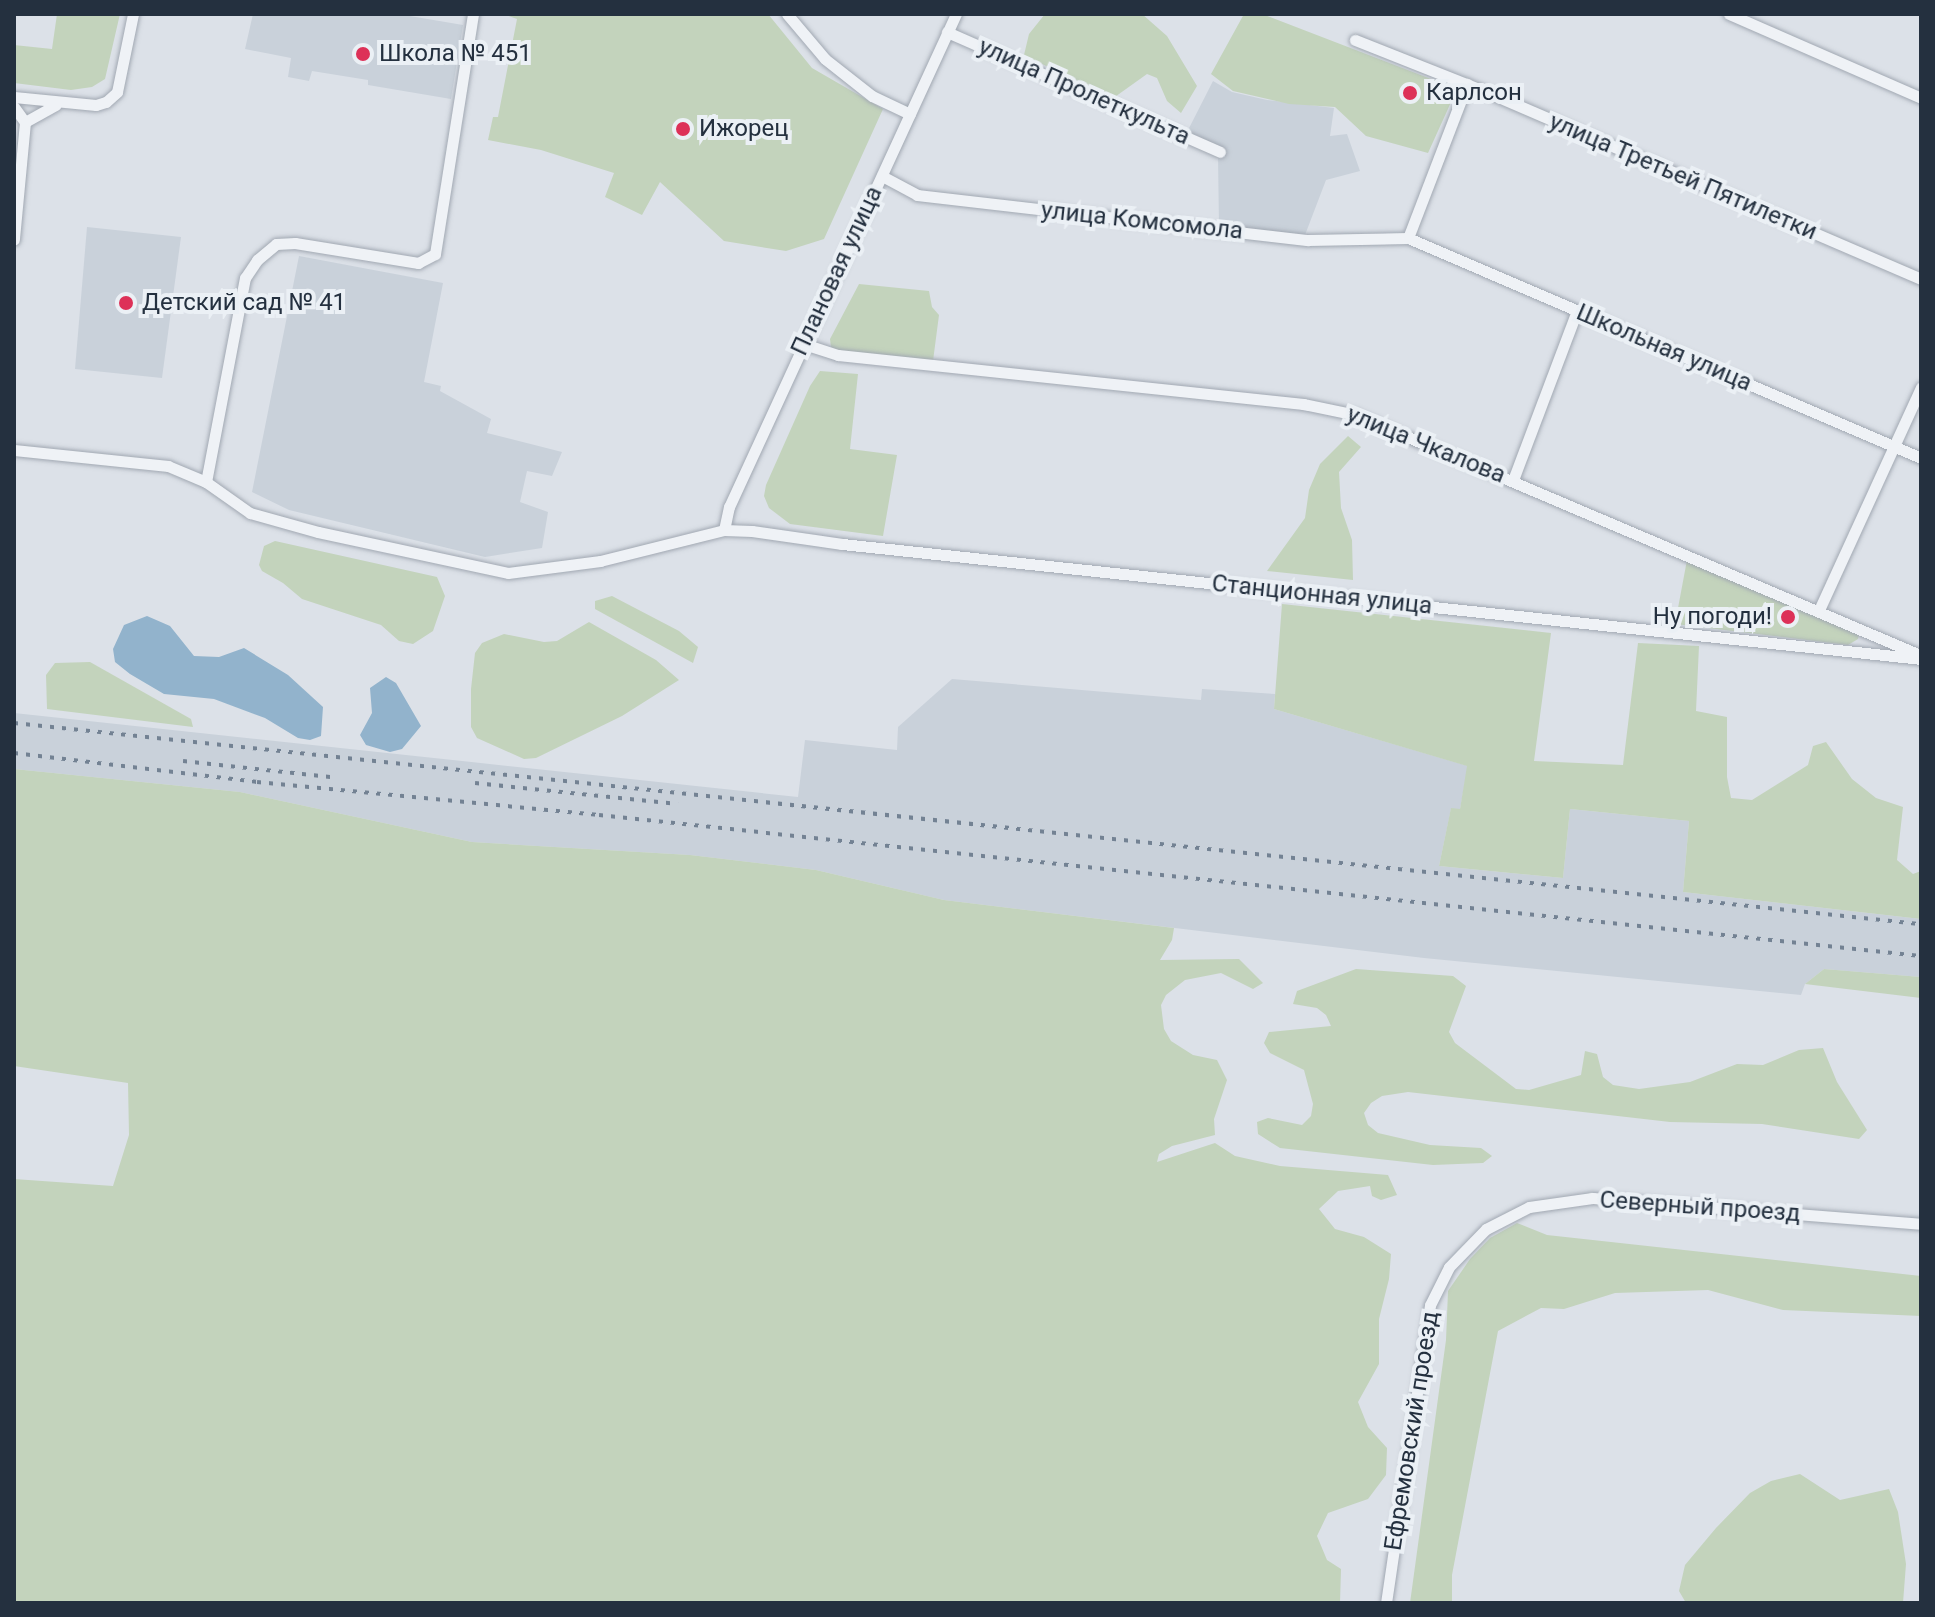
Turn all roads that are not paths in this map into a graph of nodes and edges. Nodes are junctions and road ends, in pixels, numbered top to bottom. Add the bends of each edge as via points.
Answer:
1 (133, 14) edge
2 (473, 14) edge
3 (787, 14) edge
4 (956, 14) edge
5 (1729, 14) edge
6 (947, 32) junction
7 (1355, 40) dead end
8 (1467, 84) junction
9 (14, 97) edge
10 (1921, 98) edge
11 (62, 103) junction
12 (14, 107) edge
13 (910, 114) junction
14 (25, 122) junction
15 (1220, 152) dead end
16 (882, 176) junction
17 (1408, 238) junction
18 (14, 239) edge
19 (1921, 279) edge
20 (1577, 311) junction
21 (804, 344) junction
22 (1921, 387) edge
23 (1894, 446) junction
24 (14, 450) edge
25 (1921, 458) edge
26 (1513, 480) junction
27 (206, 482) junction
28 (724, 530) junction
29 (1819, 610) junction
30 (1872, 633) junction
31 (1865, 653) junction
32 (1921, 657) edge
33 (1921, 1224) edge
34 (1486, 1229) joint
35 (1386, 1603) edge

1 - 11 street via 117,92 96,105
2 - 27 street via 435,254 418,263 295,243 276,244 257,260 245,278
3 - 13 street via 825,59 872,96
4 - 6 street, Плановая улица
5 - 10 street
6 - 13 street, Плановая улица
6 - 15 street, улица Пролеткульта
7 - 8 street, улица Третьей Пятилетки
8 - 17 street
8 - 19 street, улица Третьей Пятилетки
9 - 11 street
11 - 14 street
12 - 14 street
13 - 16 street, Плановая улица
14 - 18 street
16 - 17 street, улица Комсомола via 917,195 1308,240
16 - 21 street, Плановая улица
17 - 20 street, Школьная улица
20 - 23 street, Школьная улица
20 - 26 street
21 - 26 street, улица Чкалова via 838,355 1332,409 1383,424
21 - 28 street, Плановая улица via 729,507
22 - 23 street
23 - 25 street, Школьная улица
23 - 29 street
24 - 27 street via 168,466
26 - 29 street, улица Чкалова
27 - 28 street via 250,513 508,573 600,561
28 - 31 street, Станционная улица
29 - 30 street, улица Чкалова
30 - 31 street
30 - 32 street, улица Чкалова
31 - 32 street, Станционная улица
33 - 34 street, Северный проезд via 1592,1198 1529,1207
34 - 35 street, Ефремовский проезд via 1449,1267 1430,1305

